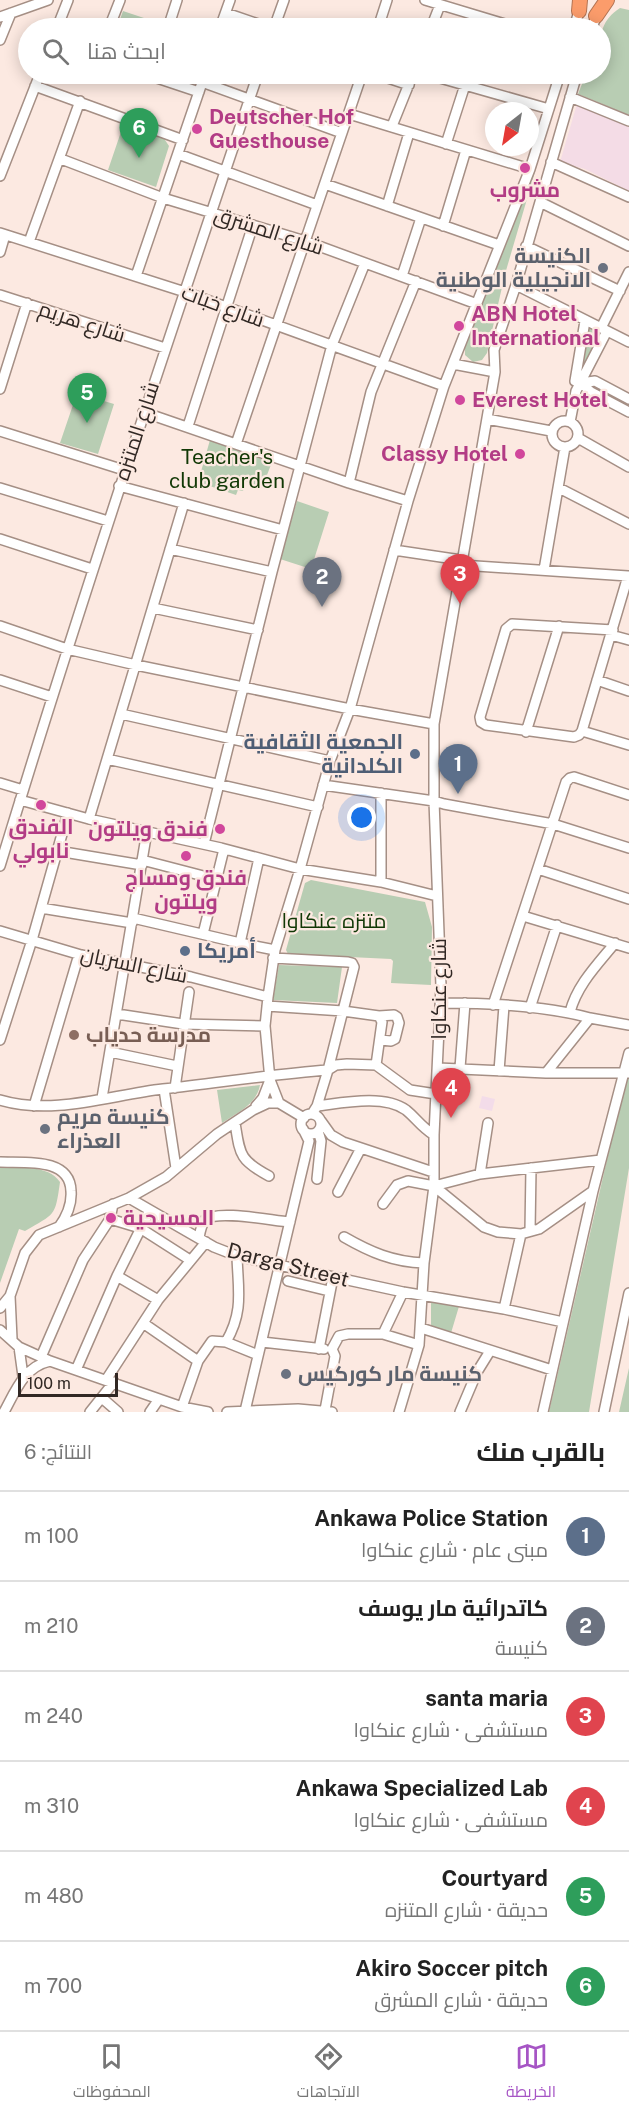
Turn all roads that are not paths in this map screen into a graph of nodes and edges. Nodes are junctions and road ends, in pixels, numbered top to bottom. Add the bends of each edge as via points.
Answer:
1 (48, 0) edge
2 (68, 0) edge
3 (120, 0) edge
4 (177, 0) edge
5 (230, 0) edge
6 (284, 0) edge
7 (387, 0) edge
8 (425, 0) edge
9 (601, 0) edge
10 (607, 0) edge
11 (440, 5) junction
12 (11, 13) junction
13 (225, 13) junction
14 (0, 17) edge
15 (61, 18) edge
16 (113, 18) edge
17 (171, 18) edge
18 (223, 18) edge
19 (241, 18) edge
20 (276, 18) edge
21 (381, 18) edge
22 (435, 18) edge
23 (484, 18) edge
24 (595, 18) edge
25 (596, 18) edge
26 (0, 39) edge
27 (201, 84) edge
28 (208, 84) edge
29 (255, 84) edge
30 (359, 84) edge
31 (406, 84) edge
32 (461, 84) edge
33 (557, 84) edge
34 (574, 84) edge
35 (409, 85) joint
36 (465, 85) junction
37 (35, 86) joint
38 (570, 97) junction
39 (250, 99) junction
40 (80, 101) junction
41 (549, 109) junction
42 (349, 114) junction
43 (629, 122) edge
44 (392, 126) junction
45 (342, 133) junction
46 (409, 133) junction
47 (183, 140) junction
48 (540, 140) junction
49 (446, 144) junction
50 (555, 145) junction
51 (466, 150) junction
52 (177, 154) junction
53 (61, 159) junction
54 (551, 162) junction
55 (530, 169) junction
56 (225, 170) junction
57 (0, 176) edge
58 (325, 184) junction
59 (629, 197) edge
60 (163, 198) junction
61 (540, 202) junction
62 (317, 205) junction
63 (387, 206) junction
64 (211, 213) junction
65 (421, 218) junction
66 (253, 225) junction
67 (443, 226) junction
68 (3, 234) edge
69 (305, 241) junction
70 (29, 242) junction
71 (499, 244) junction
72 (526, 246) junction
73 (629, 246) edge
74 (0, 252) edge
75 (365, 263) junction
76 (629, 272) edge
77 (136, 276) junction
78 (402, 276) junction
79 (416, 281) junction
80 (516, 285) junction
81 (620, 291) junction
82 (185, 292) junction
83 (0, 295) edge
84 (27, 303) junction
85 (477, 304) junction
86 (228, 307) junction
87 (585, 321) junction
88 (277, 325) junction
89 (604, 329) junction
90 (629, 342) edge
91 (332, 345) junction
92 (165, 348) junction
93 (381, 363) junction
94 (453, 364) junction
95 (495, 372) junction
96 (581, 383) junction
97 (444, 386) junction
98 (0, 389) edge
99 (629, 399) edge
100 (143, 412) junction
101 (629, 412) edge
102 (486, 419) junction
103 (570, 422) junction
104 (188, 426) junction
105 (0, 431) edge
106 (551, 431) junction
107 (578, 438) junction
108 (236, 444) junction
109 (565, 447) junction
110 (300, 467) junction
111 (629, 467) edge
112 (124, 470) junction
113 (349, 483) junction
114 (119, 486) junction
115 (0, 488) edge
116 (559, 488) junction
117 (408, 501) junction
118 (184, 502) junction
119 (108, 521) junction
120 (629, 524) edge
121 (283, 530) junction
122 (0, 539) edge
123 (170, 549) junction
124 (394, 550) junction
125 (461, 563) junction
126 (92, 569) junction
127 (544, 570) junction
128 (272, 572) junction
129 (153, 608) junction
130 (0, 626) edge
131 (559, 626) junction
132 (258, 630) junction
133 (612, 633) junction
134 (629, 640) edge
135 (67, 649) junction
136 (136, 665) junction
137 (597, 680) junction
138 (2, 681) edge
139 (244, 687) junction
140 (629, 691) edge
141 (0, 692) edge
142 (52, 697) junction
143 (350, 709) junction
144 (121, 714) junction
145 (434, 724) junction
146 (582, 731) junction
147 (526, 732) junction
148 (231, 739) junction
149 (629, 746) edge
150 (107, 759) junction
151 (330, 761) junction
152 (0, 783) edge
153 (323, 785) junction
154 (219, 786) junction
155 (381, 793) junction
156 (22, 795) junction
157 (629, 795) edge
158 (434, 801) junction
159 (318, 807) junction
160 (68, 813) junction
161 (89, 819) junction
162 (553, 824) junction
163 (0, 826) edge
164 (11, 830) junction
165 (147, 831) junction
166 (204, 844) junction
167 (629, 848) edge
168 (224, 849) junction
169 (58, 851) junction
170 (259, 858) junction
171 (142, 863) junction
172 (0, 866) edge
173 (300, 869) junction
174 (538, 869) junction
175 (215, 879) junction
176 (381, 882) junction
177 (437, 896) junction
178 (629, 899) edge
179 (41, 908) junction
180 (523, 916) junction
181 (132, 921) junction
182 (557, 925) junction
183 (0, 931) edge
184 (203, 934) junction
185 (32, 940) junction
186 (240, 943) junction
187 (615, 943) junction
188 (629, 948) edge
189 (81, 954) junction
190 (274, 954) junction
191 (125, 964) junction
192 (189, 992) dead end
193 (267, 1001) junction
194 (441, 1003) junction
195 (465, 1003) junction
196 (498, 1006) junction
197 (530, 1008) junction
198 (343, 1011) junction
199 (570, 1012) junction
200 (117, 1014) junction
201 (379, 1016) junction
202 (590, 1018) junction
203 (183, 1024) junction
204 (629, 1024) edge
205 (265, 1026) junction
206 (0, 1040) edge
207 (380, 1040) junction
208 (110, 1052) junction
209 (629, 1053) edge
210 (376, 1065) junction
211 (177, 1066) junction
212 (438, 1068) junction
213 (460, 1068) junction
214 (328, 1070) junction
215 (499, 1071) junction
216 (546, 1073) junction
217 (626, 1073) edge
218 (270, 1078) junction
219 (175, 1088) junction
220 (164, 1089) junction
221 (436, 1094) junction
222 (102, 1098) junction
223 (0, 1100) edge
224 (279, 1103) junction
225 (33, 1107) junction
226 (253, 1110) junction
227 (311, 1113) junction
228 (321, 1121) junction
229 (235, 1123) junction
230 (488, 1123) dead end
231 (303, 1129) junction
232 (318, 1131) junction
233 (434, 1135) junction
234 (361, 1148) junction
235 (601, 1160) junction
236 (0, 1162) edge
237 (176, 1168) junction
238 (531, 1168) junction
239 (433, 1172) junction
240 (480, 1174) junction
241 (269, 1176) dead end
242 (317, 1179) dead end
243 (434, 1186) junction
244 (593, 1191) junction
245 (338, 1192) dead end
246 (129, 1198) junction
247 (113, 1204) junction
248 (383, 1204) dead end
249 (150, 1210) junction
250 (110, 1218) junction
251 (290, 1222) junction
252 (59, 1227) junction
253 (140, 1228) junction
254 (526, 1233) junction
255 (344, 1238) dead end
256 (203, 1240) junction
257 (237, 1256) junction
258 (190, 1260) junction
259 (424, 1263) junction
260 (280, 1265) junction
261 (117, 1276) junction
262 (333, 1277) junction
263 (288, 1281) dead end
264 (329, 1291) junction
265 (403, 1292) junction
266 (629, 1293) edge
267 (423, 1295) junction
268 (10, 1296) junction
269 (158, 1300) junction
270 (0, 1308) edge
271 (504, 1309) junction
272 (562, 1322) junction
273 (143, 1323) junction
274 (420, 1328) junction
275 (0, 1330) edge
276 (383, 1334) junction
277 (226, 1342) junction
278 (262, 1342) junction
279 (16, 1343) junction
280 (419, 1345) junction
281 (319, 1349) junction
282 (332, 1349) junction
283 (490, 1351) junction
284 (258, 1355) junction
285 (46, 1359) junction
286 (198, 1361) junction
287 (76, 1370) junction
288 (552, 1370) junction
289 (23, 1376) junction
290 (110, 1381) junction
291 (102, 1398) junction
292 (159, 1399) junction
293 (182, 1407) junction
294 (298, 1411) edge
295 (328, 1411) edge
296 (4, 1412) edge
297 (90, 1412) edge
298 (118, 1412) edge
299 (150, 1412) edge
300 (208, 1412) edge
301 (227, 1412) edge
302 (247, 1412) edge
303 (399, 1412) edge
304 (460, 1412) edge
305 (543, 1412) edge
306 (604, 1412) edge

1 - 12 street
2 - 15 street
3 - 16 street
4 - 17 street
5 - 13 street
6 - 20 street
7 - 21 street
8 - 11 street
9 - 24 street
10 - 25 highway
11 - 22 street
11 - 23 street
12 - 14 street
12 - 26 street
13 - 18 street
13 - 19 street
27 - 47 street
28 - 39 street
29 - 39 street, شارع المتنزه
30 - 42 street
31 - 35 street
32 - 36 street
33 - 41 street
34 - 38 street, شارع عنكاوا
35 - 44 street
36 - 41 street
36 - 49 street
37 - 40 street
37 - 57 street
38 - 43 street
38 - 50 street, شارع عنكاوا
39 - 45 street
39 - 56 street, شارع المتنزه
40 - 47 street
40 - 53 street
41 - 48 street
42 - 44 street
42 - 45 street
44 - 46 street
45 - 58 street
46 - 49 street
46 - 63 street
47 - 52 street
48 - 50 street
48 - 55 street
49 - 51 street
50 - 54 street, شارع عنكاوا
51 - 55 street
51 - 67 street
52 - 56 street
52 - 60 street
53 - 60 street, شارع المشرق
53 - 70 street
54 - 59 street
54 - 61 street, شارع عنكاوا
55 - 71 street
56 - 62 street
56 - 64 street, شارع المتنزه
58 - 62 street
58 - 63 street
60 - 64 street, شارع المشرق
60 - 77 street
61 - 72 street, شارع عنكاوا
61 - 73 street
62 - 69 street
63 - 65 street
64 - 66 street, شارع المشرق
64 - 82 street, شارع المتنزه
65 - 67 street
65 - 78 street
66 - 69 street, شارع المشرق
66 - 86 street
67 - 71 street
68 - 70 street, شارع خبات
68 - 74 street
69 - 75 street, شارع المشرق
69 - 88 street
70 - 77 street, شارع خبات
71 - 85 street
72 - 80 street, شارع عنكاوا
72 - 81 street
75 - 78 street, شارع المشرق
75 - 91 street
76 - 81 street
77 - 82 street, شارع خبات
78 - 79 street, شارع المشرق
79 - 85 street, شارع المشرق
79 - 93 street
80 - 87 street
80 - 95 street, شارع عنكاوا via 494,350
81 - 89 street
82 - 86 street, شارع خبات
82 - 92 street, شارع المتنزه
83 - 84 street, شارع هريم
84 - 92 street, شارع هريم
84 - 98 street
85 - 94 street
86 - 88 street, شارع خبات
86 - 104 street
87 - 89 street
87 - 96 street via 575,381
88 - 91 street, شارع خبات
88 - 108 street
89 - 90 street
89 - 96 street
91 - 93 street, شارع خبات
91 - 110 street
92 - 100 street, شارع المتنزه
93 - 97 street, شارع خبات
93 - 113 street
94 - 95 street
94 - 97 street
95 - 102 street, شارع عنكاوا
96 - 99 street via 595,381
96 - 101 street
96 - 103 street
97 - 117 street
100 - 104 street
100 - 112 street, شارع المتنزه
102 - 106 street
102 - 125 street, شارع عنكاوا
103 - 106 street via 558,422
103 - 107 street via 578,430
104 - 108 street
105 - 112 street
106 - 109 street via 554,443
107 - 109 street
107 - 111 street
108 - 110 street
109 - 116 street
110 - 113 street
110 - 121 street
112 - 114 street, شارع المتنزه
113 - 117 street
114 - 118 street
114 - 119 street, شارع المتنزه
115 - 119 street
116 - 120 street
116 - 127 street
117 - 124 street
118 - 121 street
118 - 123 street
119 - 126 street, شارع المتنزه
121 - 128 street
122 - 126 street
123 - 128 street
123 - 129 street
124 - 125 street
124 - 143 street
125 - 127 street
125 - 145 street, شارع عنكاوا
126 - 135 street, شارع المتنزه
127 - 133 street via 628,576
128 - 132 street
129 - 132 street
129 - 136 street
130 - 135 street
131 - 133 street
131 - 147 street
131 - 147 street via 512,624 506,629 480,717 486,725
132 - 139 street
133 - 134 street
133 - 137 street
135 - 136 street
135 - 142 street, شارع المتنزه
136 - 139 street
136 - 144 street
137 - 140 street
137 - 146 street
138 - 141 street
138 - 142 street
139 - 143 street
139 - 148 street
142 - 156 street, شارع المتنزه
143 - 145 street
143 - 151 street
144 - 148 street
144 - 150 street
145 - 158 street, شارع عنكاوا
146 - 147 street via 574,736
146 - 149 street
148 - 151 street
148 - 154 street
150 - 154 street
150 - 161 street
151 - 153 street
152 - 156 street
153 - 155 street
153 - 159 street
154 - 159 street
154 - 166 street
155 - 158 street
155 - 176 street
156 - 160 street
156 - 164 street, شارع المتنزه
157 - 162 street via 570,778
158 - 162 street
158 - 177 street, شارع عنكاوا
159 - 173 street
160 - 161 street
160 - 169 street
161 - 165 street
162 - 167 street
162 - 174 street
163 - 164 street
164 - 172 street, شارع المتنزه
165 - 166 street
165 - 171 street
166 - 168 street
168 - 170 street
168 - 175 street
169 - 171 street
169 - 179 street
170 - 173 street
170 - 186 street
171 - 175 street
171 - 181 street
173 - 176 street
173 - 190 street
174 - 178 street
174 - 180 street
175 - 184 street
176 - 177 street
177 - 194 street, شارع عنكاوا
179 - 181 street
179 - 185 street
180 - 182 street
180 - 196 street
181 - 184 street
181 - 191 street
182 - 187 street
182 - 197 street
183 - 185 street, شارع السريان
184 - 186 street
185 - 189 street, شارع السريان
185 - 206 street
186 - 190 street
187 - 188 street
187 - 199 street via 585,980
189 - 191 street, شارع السريان
189 - 225 street
190 - 193 street
190 - 198 street via 352,963
191 - 193 street, شارع السريان via 191,977
191 - 200 street
192 - 203 street
193 - 198 street, شارع السريان
193 - 205 street
194 - 195 street
194 - 212 street, شارع عنكاوا
195 - 196 street
195 - 213 street
196 - 197 street
196 - 215 street
197 - 199 street
198 - 201 street, شارع السريان
198 - 214 street
199 - 202 street
200 - 203 street
200 - 208 street
201 - 207 street
201 - 207 street via 394,1015 399,1023 395,1039
202 - 204 street
202 - 216 street
203 - 205 street
203 - 211 street
205 - 218 street
207 - 210 street
208 - 211 street
208 - 222 street
209 - 217 street
210 - 214 street via 336,1065
210 - 221 street via 410,1090
211 - 219 street
212 - 213 street
212 - 221 street, شارع عنكاوا
213 - 215 street
214 - 218 street
214 - 227 street
215 - 216 street
216 - 217 street
217 - 235 street
218 - 219 street
218 - 224 street
218 - 226 street via 263,1098
219 - 220 street
220 - 222 street
220 - 237 street
221 - 233 street, شارع عنكاوا
222 - 225 street
223 - 225 street
224 - 226 street
224 - 227 street
226 - 229 street
227 - 228 street
227 - 231 street via 302,1123
227 - 233 street via 365,1101 386,1103 405,1109
228 - 232 street
228 - 234 street via 336,1139
229 - 237 street
229 - 241 street via 242,1156
230 - 240 street
231 - 232 street via 311,1134
231 - 251 street via 309,1141
232 - 242 street via 321,1141
233 - 239 street, شارع عنكاوا
234 - 239 street
234 - 245 street
235 - 238 street
235 - 244 street
236 - 252 street via 53,1166 66,1174 71,1188 70,1204
237 - 246 street
238 - 240 street
238 - 254 street
239 - 243 street, شارع عنكاوا
240 - 243 street
243 - 248 street via 402,1181
243 - 254 street via 484,1227 498,1233
243 - 259 street, شارع عنكاوا
244 - 254 street via 539,1229
244 - 272 street
246 - 247 street
246 - 249 street, Darga Street
247 - 250 street
247 - 252 street
249 - 253 street
249 - 256 street, Darga Street
250 - 253 street
250 - 285 street via 83,1260
251 - 256 street via 231,1215 212,1217 200,1229
251 - 260 street
252 - 268 street via 34,1239
253 - 258 street
253 - 261 street
254 - 271 street
255 - 259 street via 374,1254
256 - 257 street, Darga Street
256 - 258 street
257 - 260 street, Darga Street
257 - 277 street via 239,1311
258 - 269 street
259 - 267 street, شارع عنكاوا
260 - 262 street, Darga Street
260 - 278 street
261 - 269 street
261 - 287 street
262 - 264 street
262 - 265 street, Darga Street
263 - 264 street
264 - 281 street
265 - 267 street, Darga Street
265 - 276 street
266 - 306 street
267 - 271 street, Darga Street
267 - 274 street, شارع عنكاوا
268 - 270 street
268 - 279 street
269 - 273 street
271 - 272 street, Darga Street
272 - 288 street
273 - 286 street
273 - 290 street
274 - 280 street, شارع عنكاوا
274 - 283 street
275 - 279 street
276 - 280 street
276 - 282 street via 339,1336
277 - 284 street
277 - 286 street via 212,1341
278 - 281 street
278 - 284 street
279 - 285 street
279 - 289 street
280 - 303 street, شارع عنكاوا
281 - 282 street
282 - 295 street via 335,1356
283 - 288 street
283 - 304 street
284 - 302 street
285 - 287 street
285 - 289 street
286 - 293 street
287 - 290 street
288 - 305 street
289 - 296 street
290 - 291 street
290 - 292 street
291 - 297 street
291 - 298 street
292 - 293 street
292 - 299 street
293 - 300 street
294 - 295 street
294 - 302 street
301 - 302 street

